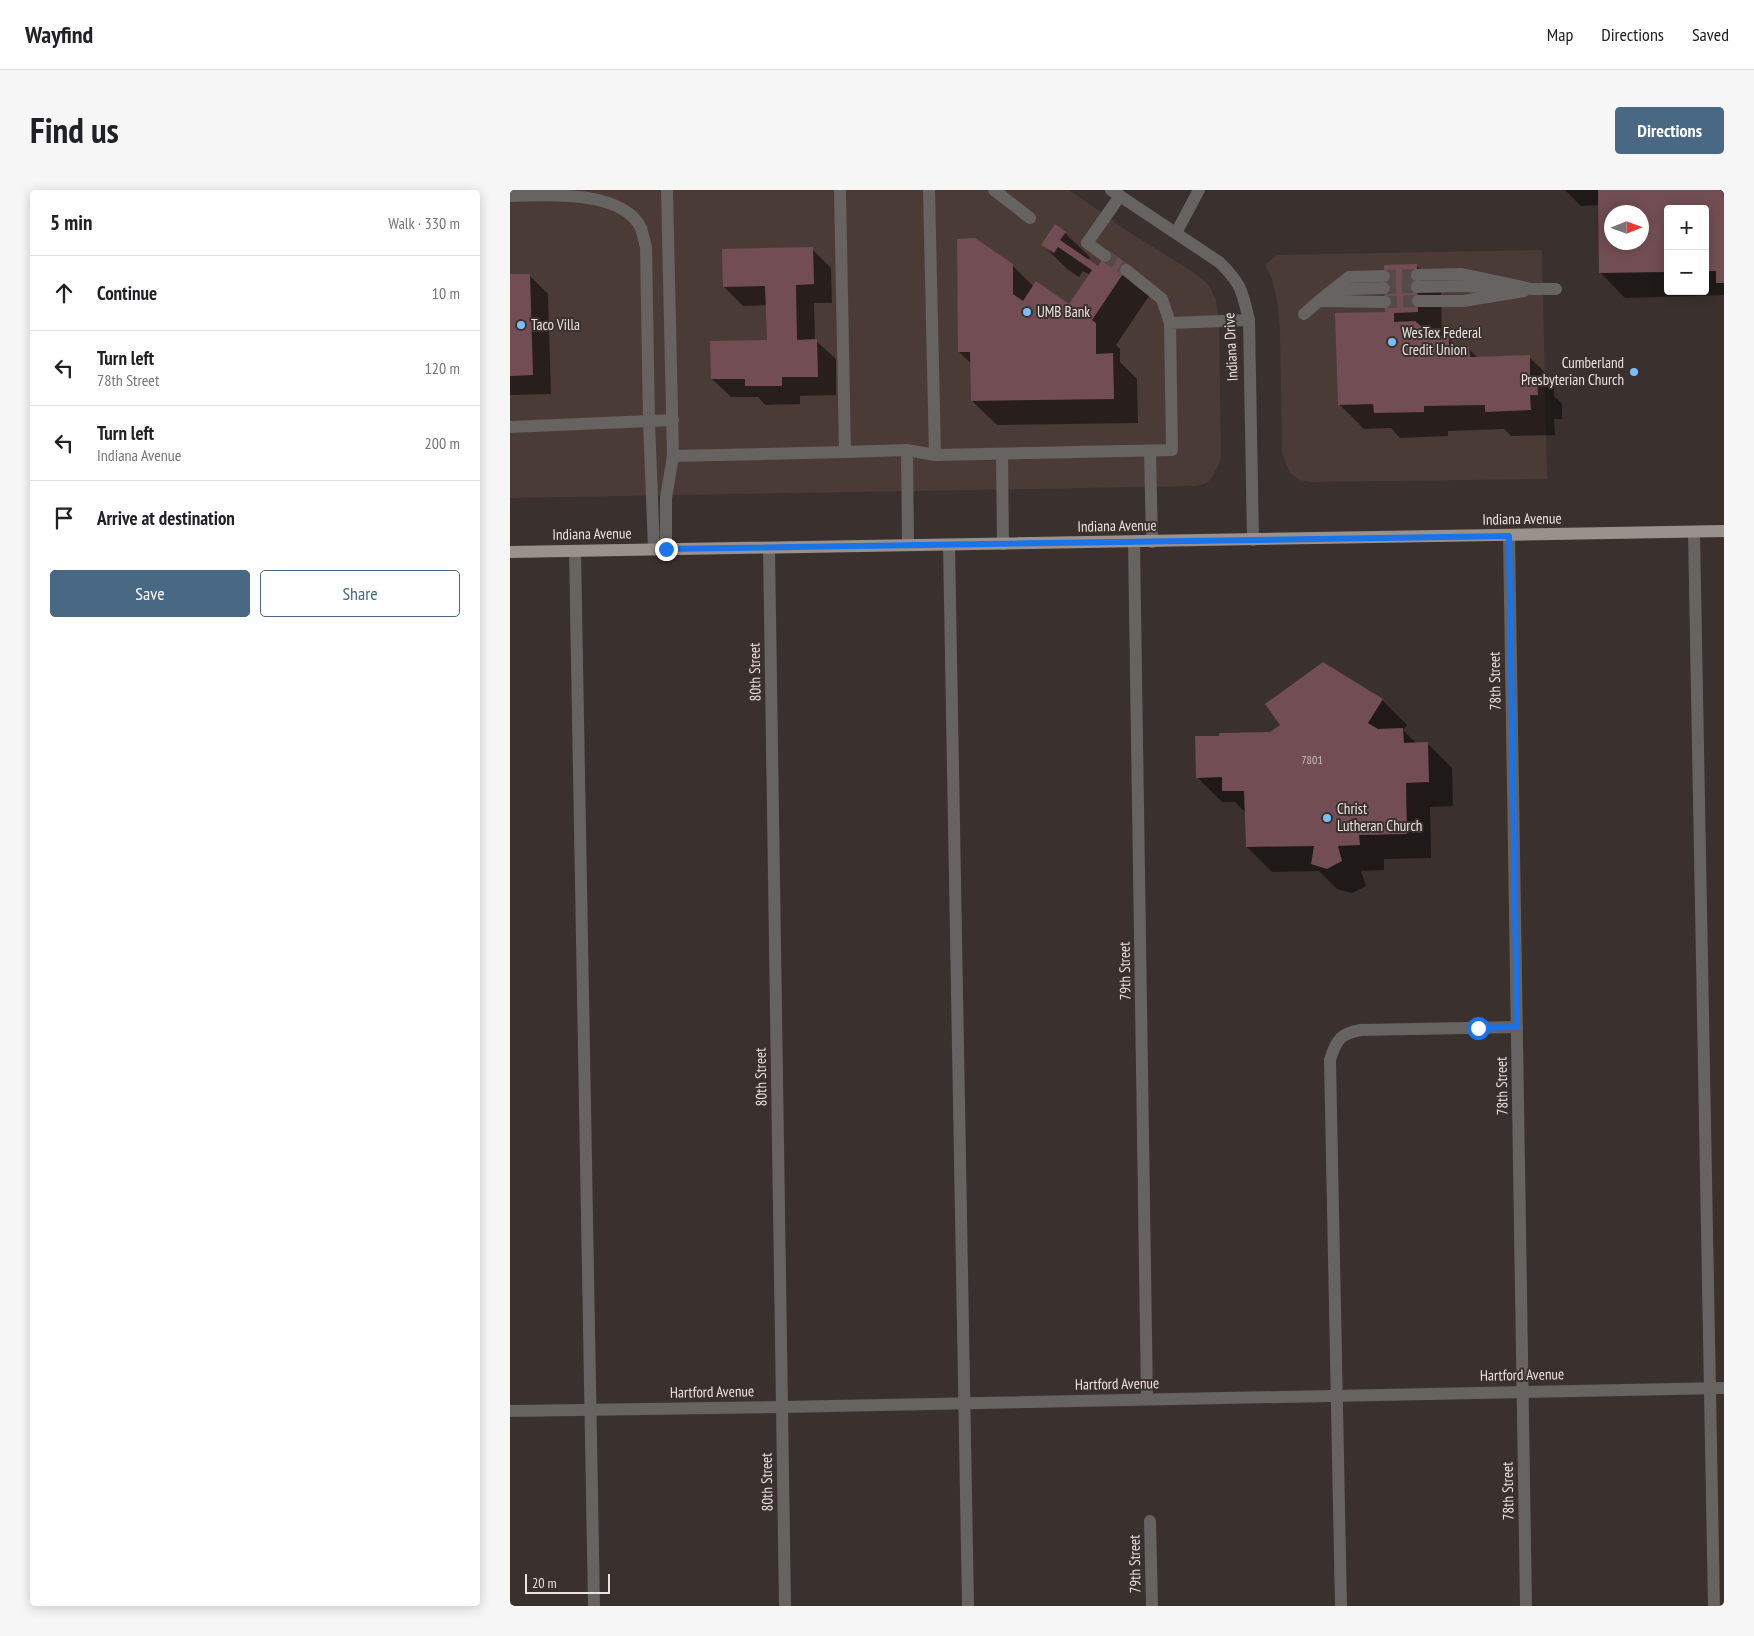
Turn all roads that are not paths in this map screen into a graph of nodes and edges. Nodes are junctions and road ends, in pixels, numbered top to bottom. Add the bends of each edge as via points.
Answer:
1 (667, 190) edge
2 (840, 190) edge
3 (929, 190) edge
4 (994, 190) edge
5 (1199, 190) edge
6 (1116, 193) edge
7 (510, 196) edge
8 (1030, 218) dead end
9 (1176, 233) junction
10 (1105, 256) tunnel mouth
11 (1126, 270) tunnel mouth
12 (1417, 281) tunnel mouth
13 (1384, 282) tunnel mouth
14 (1532, 289) junction
15 (1556, 289) dead end
16 (1319, 301) junction
17 (1418, 301) tunnel mouth
18 (1385, 302) tunnel mouth
19 (1304, 314) dead end
20 (1249, 320) junction
21 (1170, 323) junction
22 (673, 420) junction
23 (649, 421) junction
24 (510, 427) edge
25 (906, 450) junction
26 (1150, 451) junction
27 (845, 452) junction
28 (1002, 454) junction
29 (935, 455) junction
30 (673, 456) junction
31 (1724, 531) edge
32 (1694, 532) junction
33 (1509, 536) junction
34 (1253, 540) junction
35 (1134, 542) junction
36 (1152, 542) junction
37 (949, 544) junction
38 (1003, 544) junction
39 (908, 545) junction
40 (769, 548) junction
41 (660, 549) junction
42 (575, 551) junction
43 (510, 552) edge
44 (1517, 1027) junction
45 (1710, 1388) junction
46 (1724, 1388) edge
47 (1523, 1391) junction
48 (1336, 1395) junction
49 (1147, 1399) junction
50 (964, 1403) junction
51 (782, 1408) junction
52 (590, 1410) junction
53 (510, 1411) edge
54 (1150, 1521) dead end
55 (594, 1606) edge
56 (785, 1606) edge
57 (968, 1606) edge
58 (1152, 1606) edge
59 (1341, 1606) edge
60 (1526, 1606) edge
61 (1714, 1606) edge

1 - 22 street
2 - 27 street
3 - 29 street
4 - 8 street
5 - 9 street
6 - 9 street, Indiana Drive
6 - 10 street via 1087,243
7 - 23 street via 588,194 613,200 641,227 646,247
9 - 20 street, Indiana Drive via 1234,276 1243,292
11 - 21 street via 1162,299
12 - 14 street via 1462,274
13 - 16 street via 1349,276
14 - 15 street
14 - 17 street via 1464,301
16 - 18 street
16 - 19 street
20 - 21 street
20 - 34 street, Indiana Drive
21 - 26 street via 1172,450
22 - 23 street
22 - 30 street
23 - 24 street
23 - 41 street
25 - 27 street
25 - 29 street
25 - 39 street
26 - 28 street
26 - 36 street
27 - 30 street
28 - 29 street
28 - 38 street
30 - 41 street
31 - 32 main road, Indiana Avenue
32 - 33 main road, Indiana Avenue
32 - 45 street
33 - 34 main road, Indiana Avenue
33 - 44 street, 78th Street
34 - 36 main road, Indiana Avenue
35 - 36 main road, Indiana Avenue
35 - 38 main road, Indiana Avenue
35 - 49 street, 79th Street
37 - 38 main road, Indiana Avenue
37 - 39 main road, Indiana Avenue
37 - 50 street
39 - 40 main road, Indiana Avenue
40 - 41 main road, Indiana Avenue
40 - 51 street, 80th Street
41 - 42 main road, Indiana Avenue
42 - 43 main road, Indiana Avenue
42 - 52 street
44 - 47 street, 78th Street
44 - 48 street via 1361,1030 1344,1035 1334,1047 1330,1060
45 - 46 street, Hartford Avenue
45 - 47 street, Hartford Avenue
45 - 61 street
47 - 48 street, Hartford Avenue
47 - 60 street, 78th Street
48 - 49 street, Hartford Avenue
48 - 59 street
49 - 50 street, Hartford Avenue
50 - 51 street, Hartford Avenue
50 - 57 street
51 - 52 street, Hartford Avenue
51 - 56 street, 80th Street
52 - 53 street, Hartford Avenue
52 - 55 street
54 - 58 street, 79th Street

